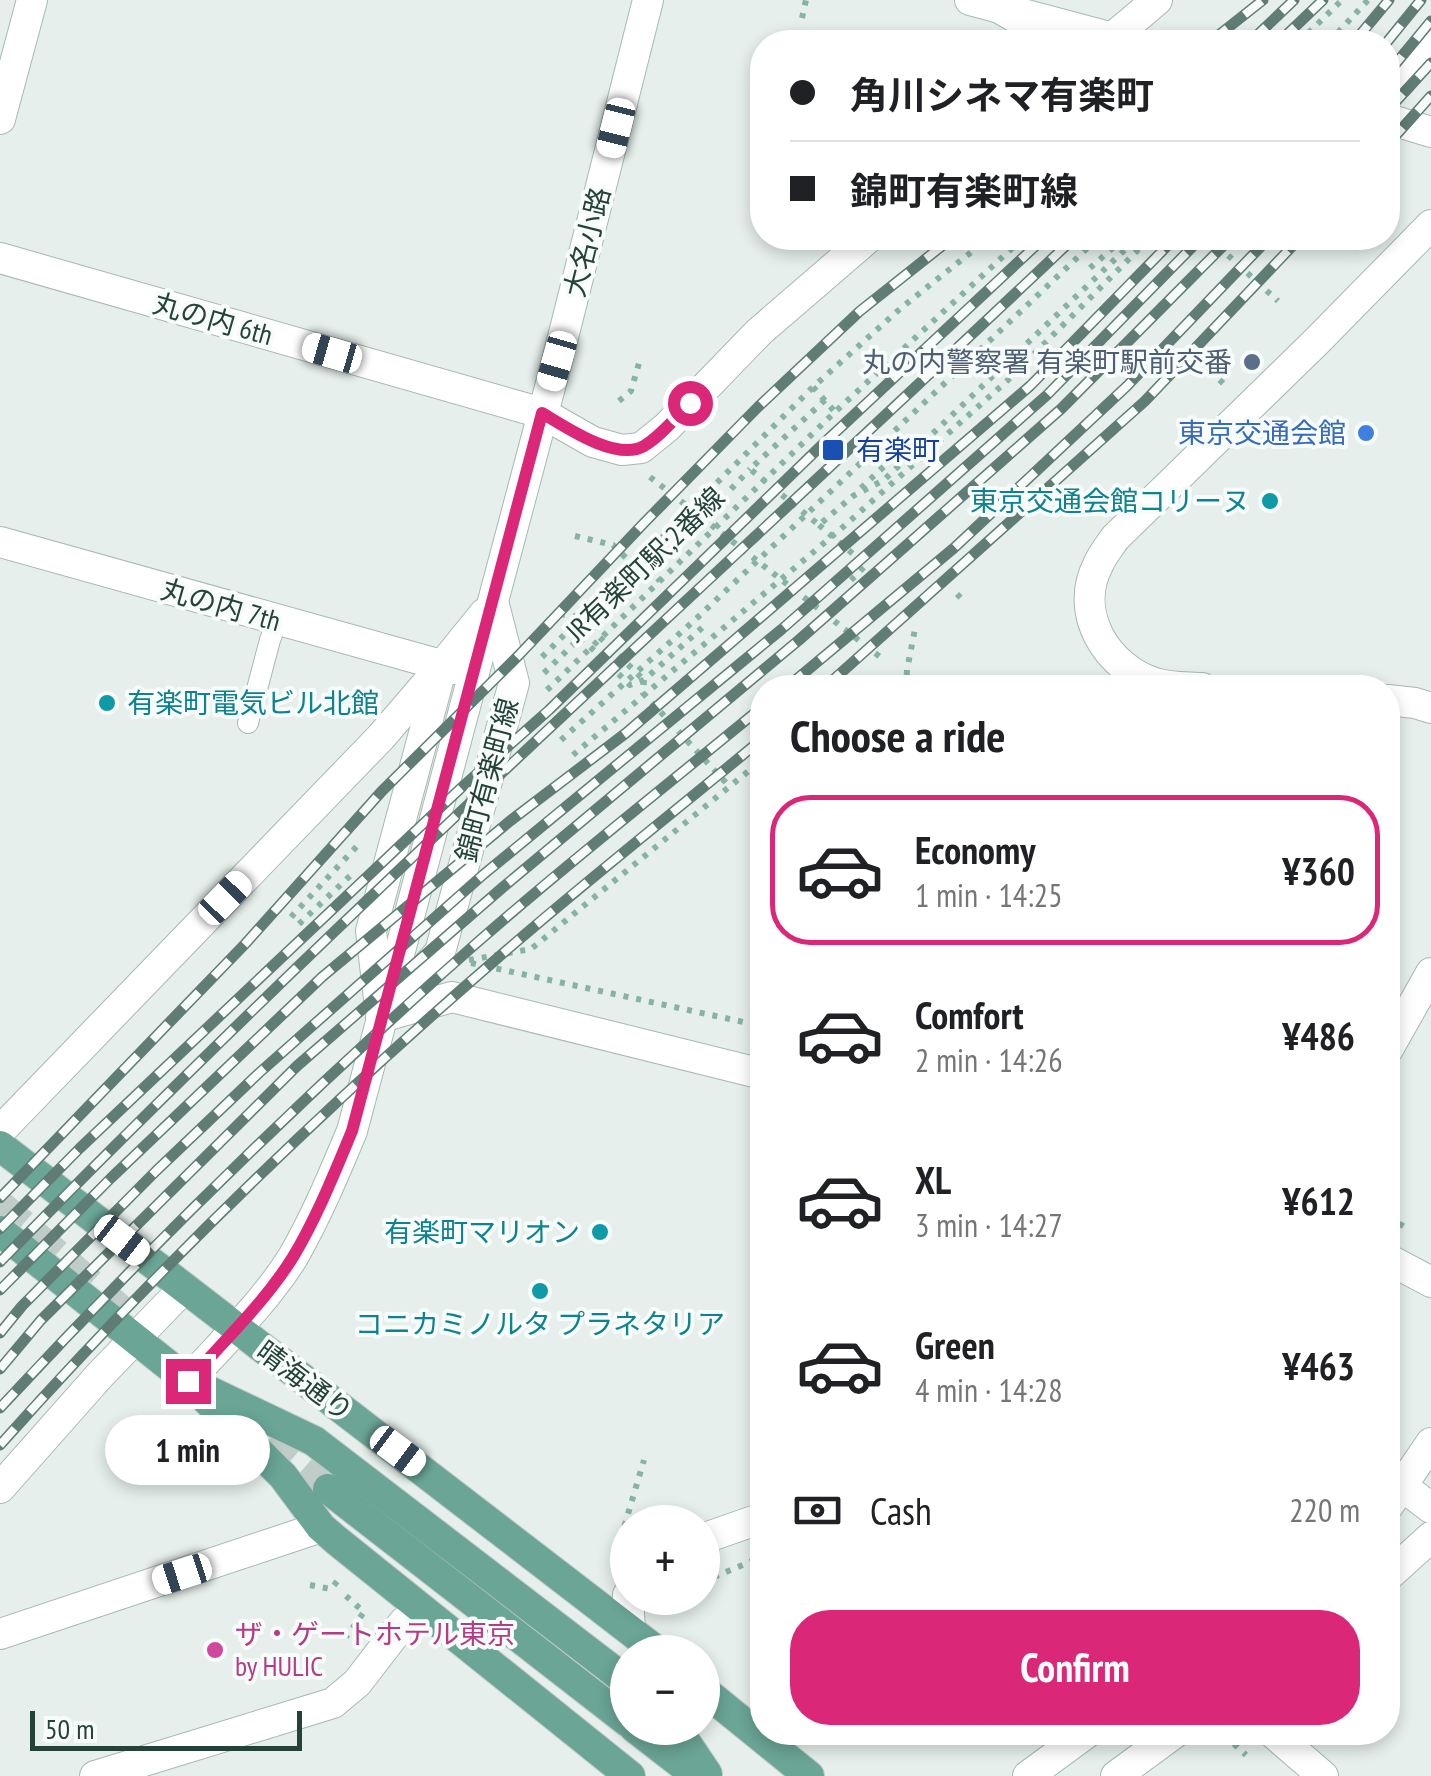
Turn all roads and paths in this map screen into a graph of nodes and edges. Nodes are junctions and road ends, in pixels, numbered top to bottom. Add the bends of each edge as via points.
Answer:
1 (32, 0) edge
2 (648, 0) edge
3 (806, 0) edge
4 (1157, 0) edge
5 (1342, 0) edge
6 (1368, 0) edge
7 (984, 4) edge
8 (802, 18) dead end
9 (1033, 30) edge
10 (1082, 30) edge
11 (1129, 30) edge
12 (1311, 30) edge
13 (1340, 30) edge
14 (1431, 45) edge
15 (1400, 82) edge
16 (0, 120) edge
17 (1400, 123) edge
18 (1431, 132) edge
19 (1431, 225) edge
20 (854, 250) edge
21 (974, 250) edge
22 (1011, 250) edge
23 (1085, 250) edge
24 (1110, 250) edge
25 (1125, 250) edge
26 (1138, 250) edge
27 (1222, 250) edge
28 (1078, 256) junction
29 (0, 258) edge
30 (1090, 268) junction
31 (1105, 282) junction
32 (1278, 301) dead end
33 (641, 356) dead end
34 (1210, 370) dead end
35 (1238, 376) dead end
36 (813, 388) junction
37 (825, 400) junction
38 (620, 401) dead end
39 (836, 412) junction
40 (542, 413) junction
41 (896, 428) junction
42 (910, 442) junction
43 (923, 456) junction
44 (750, 470) junction
45 (650, 477) dead end
46 (731, 489) dead end
47 (853, 496) junction
48 (819, 525) junction
49 (575, 536) dead end
50 (0, 542) edge
51 (640, 559) junction
52 (638, 570) dead end
53 (650, 570) junction
54 (660, 581) junction
55 (849, 582) dead end
56 (493, 603) junction
57 (560, 614) dead end
58 (697, 618) junction
59 (277, 621) junction
60 (588, 626) junction
61 (704, 626) junction
62 (915, 629) dead end
63 (714, 636) junction
64 (580, 638) junction
65 (538, 660) dead end
66 (884, 660) dead end
67 (442, 666) junction
68 (473, 674) junction
69 (907, 675) edge
70 (1135, 675) edge
71 (644, 680) junction
72 (535, 682) dead end
73 (544, 693) dead end
74 (1400, 701) edge
75 (1431, 708) edge
76 (248, 723) dead end
77 (561, 740) dead end
78 (573, 755) dead end
79 (750, 769) edge
80 (729, 786) junction
81 (370, 832) dead end
82 (356, 870) dead end
83 (291, 917) dead end
84 (298, 924) dead end
85 (1431, 973) edge
86 (381, 1017) junction
87 (750, 1023) edge
88 (1400, 1028) edge
89 (750, 1071) edge
90 (0, 1131) edge
91 (0, 1146) edge
92 (0, 1232) edge
93 (1400, 1265) edge
94 (1431, 1282) edge
95 (184, 1288) junction
96 (236, 1328) junction
97 (135, 1337) junction
98 (188, 1381) junction
99 (1431, 1443) edge
100 (644, 1460) dead end
101 (0, 1488) edge
102 (328, 1488) tunnel mouth
103 (1400, 1489) edge
104 (1400, 1498) edge
105 (631, 1505) edge
106 (1431, 1508) edge
107 (750, 1522) edge
108 (321, 1527) junction
109 (720, 1533) edge
110 (1431, 1537) edge
111 (750, 1563) edge
112 (1400, 1565) edge
113 (720, 1575) edge
114 (346, 1596) dead end
115 (629, 1615) edge
116 (432, 1620) junction
117 (630, 1630) junction
118 (0, 1634) edge
119 (636, 1635) edge
120 (346, 1637) dead end
121 (610, 1668) edge
122 (720, 1704) edge
123 (610, 1708) edge
124 (750, 1728) edge
125 (657, 1745) edge
126 (687, 1745) edge
127 (770, 1745) edge
128 (1070, 1745) edge
129 (1158, 1745) edge
130 (1287, 1745) edge
131 (95, 1776) edge
132 (630, 1776) edge
133 (697, 1776) edge
134 (708, 1776) edge
135 (808, 1776) edge
136 (1028, 1776) edge
137 (1116, 1776) edge
138 (1323, 1776) edge

1 - 16 street
2 - 40 street, 大名小路
3 - 8 path
4 - 11 street
5 - 12 path
6 - 13 path
7 - 9 street
7 - 10 street
14 - 15 street
17 - 18 street
19 - 70 street via 1115,538 1097,566 1090,602 1108,653
20 - 40 street, 丸の内 6th via 641,448 593,442
21 - 36 path
22 - 39 path, JR有楽町駅;2番線
23 - 28 path
24 - 30 path
25 - 47 path via 884,480
26 - 31 path
27 - 32 path
28 - 30 path
28 - 41 path
29 - 40 street, 丸の内 6th
30 - 31 path
31 - 43 path
33 - 38 path via 631,391
34 - 35 path via 1228,387
36 - 37 path
36 - 51 path
37 - 39 path
37 - 44 path
39 - 54 path, JR有楽町駅;2番線
40 - 56 street, 大名小路
41 - 42 path
41 - 58 path
42 - 43 path
42 - 47 path
43 - 63 path
44 - 46 path
44 - 48 path
45 - 66 path
47 - 48 path
48 - 55 path via 866,565
49 - 52 path via 613,545
50 - 59 street, 丸の内 7th
51 - 53 path
51 - 65 path
53 - 54 path
53 - 60 path
54 - 73 path, JR有楽町駅;2番線
56 - 67 street
56 - 68 street, 大名小路
56 - 86 street, 錦町有楽町線 via 514,683 440,952
57 - 60 path via 580,616
58 - 61 path
58 - 77 path
59 - 67 street, 丸の内 7th
59 - 76 lane
60 - 64 path
60 - 71 path
61 - 63 path
61 - 71 path
62 - 69 path
63 - 78 path
64 - 71 path via 630,685
64 - 72 path
67 - 68 street, 丸の内 7th
67 - 86 street via 372,932
67 - 90 street
68 - 86 street, 大名小路
71 - 80 path via 642,693
74 - 75 street
79 - 80 path
80 - 87 path via 531,950 463,961
81 - 83 path
82 - 84 path
85 - 88 street
86 - 89 street via 452,997
86 - 96 street, 大名小路 via 352,1131 322,1202 292,1258
91 - 95 main road, 晴海通り
92 - 97 main road
93 - 94 street
95 - 96 main road, 晴海通り
95 - 97 street
96 - 98 street
96 - 117 main road, 晴海通り
97 - 98 main road
97 - 101 street
98 - 108 main road via 283,1476
98 - 121 main road via 314,1441
99 - 103 street
100 - 105 path
102 - 123 main road
104 - 106 street
107 - 109 street
108 - 116 main road
108 - 118 street
110 - 112 street
111 - 113 path
114 - 120 path via 364,1612
115 - 117 street
116 - 131 street via 404,1622 357,1684 333,1703
116 - 132 main road
117 - 119 main road, 晴海通り
122 - 124 main road
125 - 133 main road
126 - 134 main road
127 - 135 main road
128 - 136 street
129 - 137 street
130 - 138 street

